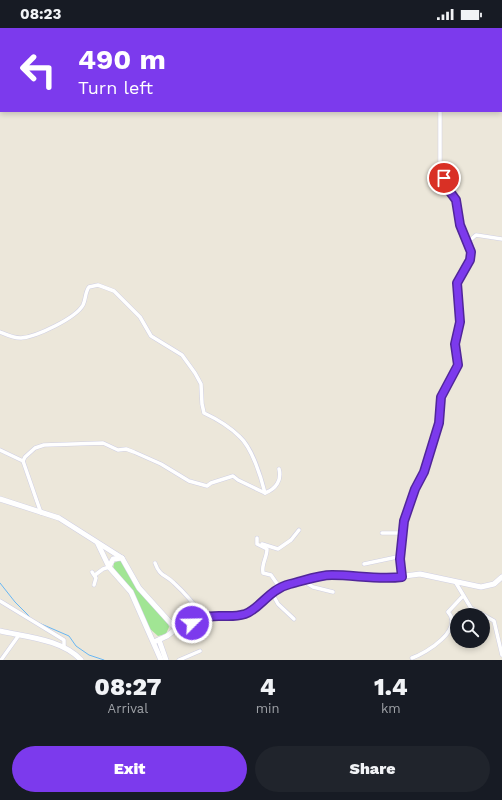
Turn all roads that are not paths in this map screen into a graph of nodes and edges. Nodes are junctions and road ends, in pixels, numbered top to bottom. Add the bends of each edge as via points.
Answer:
1 (440, 112) edge
2 (502, 239) edge
3 (468, 242) junction
4 (0, 332) edge
5 (0, 450) edge
6 (23, 460) junction
7 (279, 469) dead end
8 (265, 493) junction
9 (0, 499) edge
10 (41, 513) junction
11 (299, 530) dead end
12 (404, 533) junction
13 (382, 534) dead end
14 (257, 538) dead end
15 (97, 543) junction
16 (257, 544) junction
17 (122, 558) junction
18 (400, 559) junction
19 (155, 563) dead end
20 (364, 564) dead end
21 (109, 567) junction
22 (401, 574) junction
23 (502, 577) edge
24 (304, 581) junction
25 (456, 583) junction
26 (94, 586) dead end
27 (280, 588) junction
28 (333, 592) dead end
29 (272, 593) junction
30 (462, 596) junction
31 (0, 601) edge
32 (203, 617) junction
33 (294, 619) dead end
34 (176, 629) junction
35 (0, 632) edge
36 (19, 636) junction
37 (157, 641) junction
38 (64, 647) junction
39 (200, 651) dead end
40 (502, 655) edge
41 (412, 658) dead end
42 (1, 660) edge
43 (80, 660) edge
44 (161, 660) edge
45 (166, 660) edge
46 (179, 660) edge

1 - 3 street via 440,168 448,189 456,200 460,225
2 - 3 street via 476,235
3 - 12 street via 471,249 470,260 457,283 460,322 455,344 458,365 441,397 439,423 424,472 404,521
4 - 8 street via 12,337 30,336 79,311 84,304 88,287 98,285 114,291 140,317 151,336 182,356 195,373 201,384 204,412 242,438 262,479
5 - 6 street
6 - 8 street via 32,450 44,445 103,444 118,450 134,452 172,470 189,482 208,486 234,476
6 - 10 street
7 - 8 street via 280,475 274,488
9 - 10 main road
10 - 15 main road via 59,518
11 - 16 street via 291,540 278,549
12 - 13 street
12 - 18 street
14 - 16 street
15 - 17 main road
15 - 21 main road
16 - 27 street via 266,549 263,573 271,575
17 - 21 main road via 113,559
17 - 34 main road via 139,588
18 - 20 street via 397,557
18 - 22 street
19 - 32 street via 158,572 173,581
21 - 26 street via 93,574 96,582
21 - 37 main road via 131,592
22 - 24 main road via 382,579 326,575
22 - 25 main road via 420,574
23 - 25 main road via 488,586
24 - 27 main road
24 - 28 street via 313,587
25 - 30 street
27 - 29 main road
29 - 32 main road via 247,613
29 - 33 street via 278,604
30 - 40 street via 471,608 494,621
30 - 41 street via 448,612 453,621 450,632 421,655
31 - 38 street via 64,640
32 - 34 main road
34 - 37 main road
35 - 36 main road
36 - 38 main road
36 - 42 street
37 - 44 main road
37 - 45 main road
38 - 43 main road via 76,654
39 - 46 street

